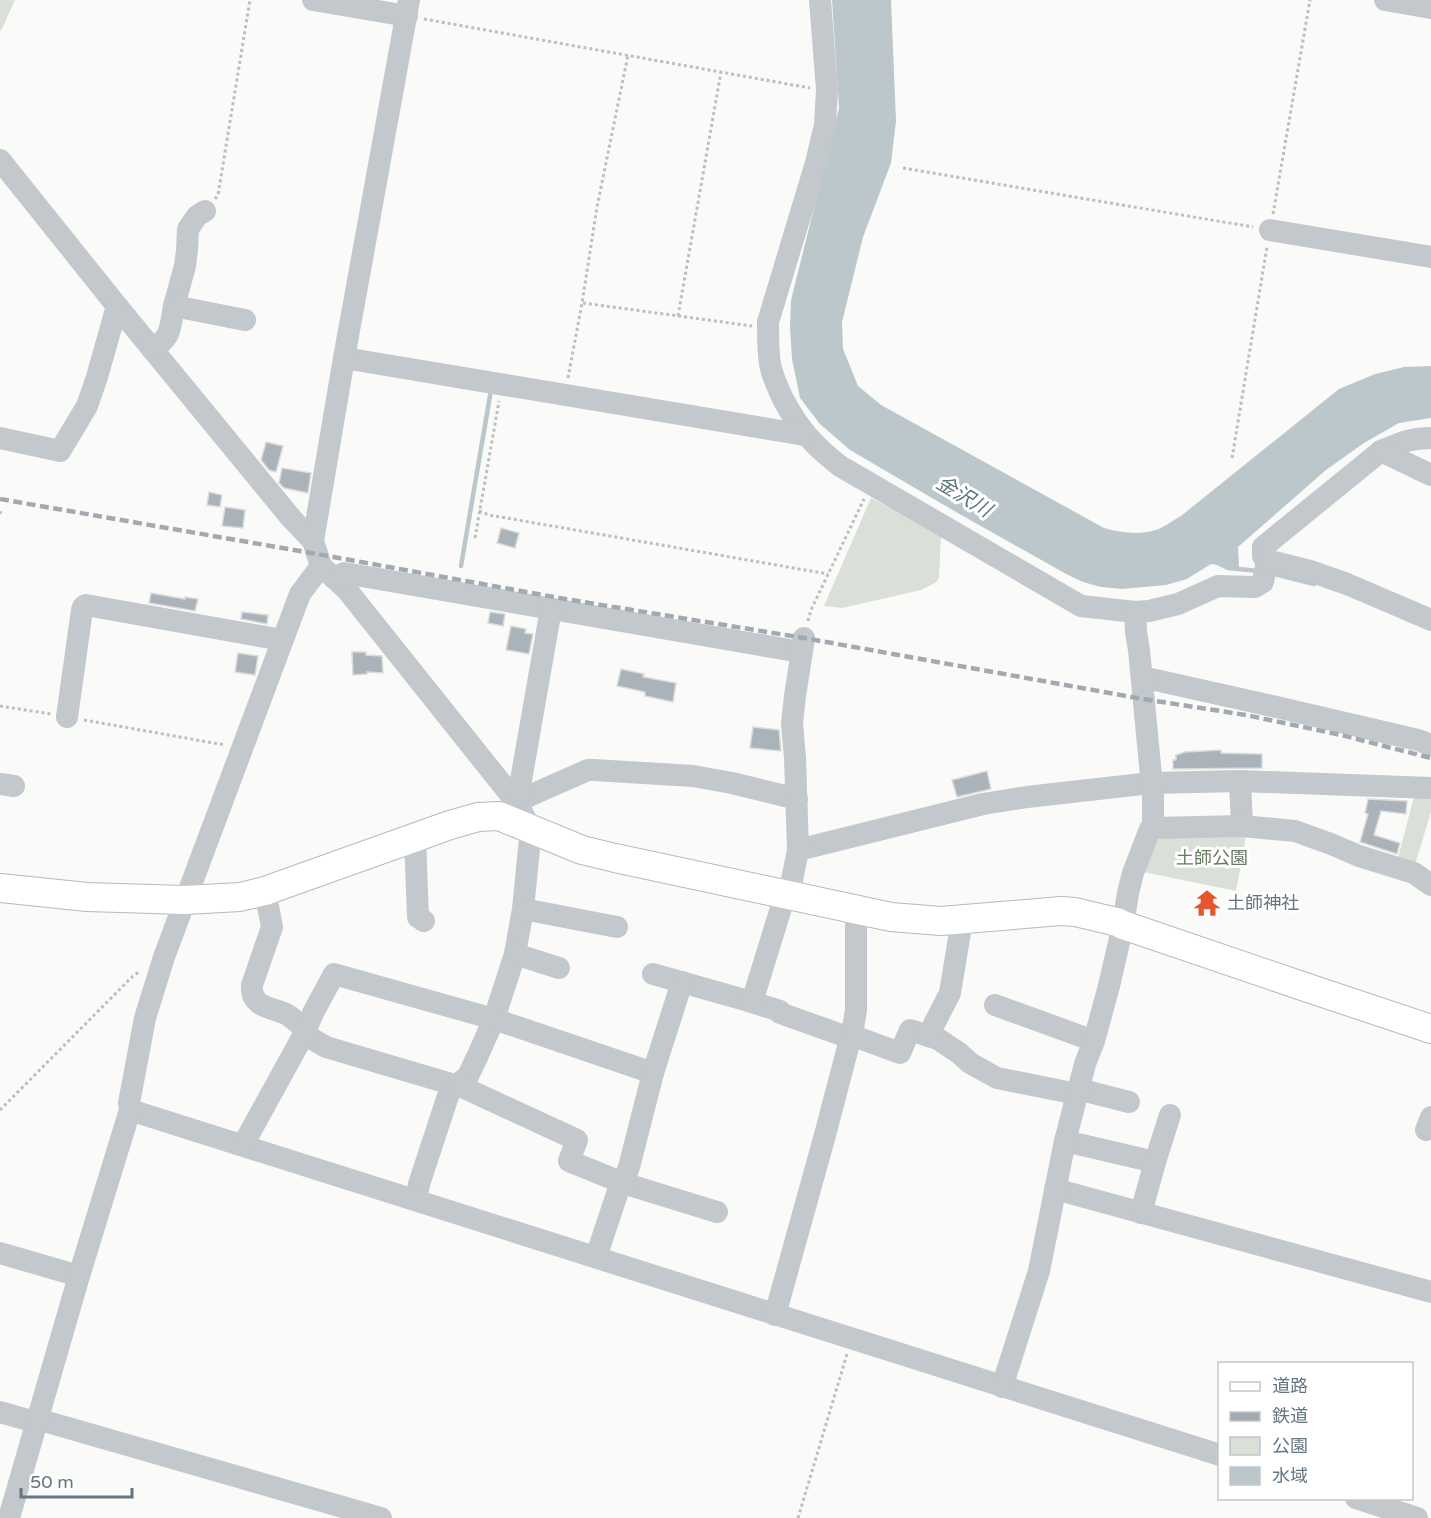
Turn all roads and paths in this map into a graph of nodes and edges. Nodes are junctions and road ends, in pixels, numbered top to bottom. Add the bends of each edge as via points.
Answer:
1 (250, 0) edge
2 (313, 0) edge
3 (820, 0) edge
4 (1310, 0) edge
5 (1385, 0) edge
6 (408, 8) edge
7 (1431, 8) edge
8 (628, 55) junction
9 (721, 72) junction
10 (826, 90) junction
11 (0, 160) edge
12 (903, 168) dead end
13 (205, 211) joint
14 (1270, 230) junction
15 (1431, 257) edge
16 (582, 303) junction
17 (117, 306) junction
18 (174, 306) junction
19 (678, 316) junction
20 (245, 320) dead end
21 (768, 328) junction
22 (152, 349) junction
23 (344, 358) junction
24 (502, 384) junction
25 (565, 395) junction
26 (805, 435) junction
27 (0, 438) edge
28 (1431, 438) edge
29 (1381, 451) junction
30 (1232, 458) dead end
31 (1431, 475) edge
32 (871, 484) junction
33 (479, 511) junction
34 (475, 538) dead end
35 (313, 541) junction
36 (1265, 568) junction
37 (327, 572) junction
38 (828, 574) junction
39 (551, 609) junction
40 (1135, 612) junction
41 (1431, 620) edge
42 (282, 640) junction
43 (803, 645) junction
44 (1142, 677) junction
45 (0, 705) edge
46 (68, 717) junction
47 (1431, 745) edge
48 (242, 748) junction
49 (1240, 781) junction
50 (1151, 783) junction
51 (1431, 788) edge
52 (797, 799) junction
53 (517, 803) junction
54 (1242, 826) junction
55 (1153, 828) junction
56 (531, 829) junction
57 (415, 838) junction
58 (798, 850) junction
59 (1431, 885) edge
60 (0, 888) edge
61 (265, 891) junction
62 (787, 895) junction
63 (185, 900) junction
64 (523, 909) junction
65 (856, 910) junction
66 (962, 920) junction
67 (424, 921) dead end
68 (1124, 926) junction
69 (617, 927) dead end
70 (515, 954) junction
71 (164, 957) junction
72 (559, 968) dead end
73 (653, 974) dead end
74 (682, 982) junction
75 (752, 1002) junction
76 (995, 1005) dead end
77 (494, 1019) junction
78 (1431, 1029) edge
79 (305, 1032) junction
80 (850, 1036) junction
81 (928, 1036) junction
82 (1094, 1041) junction
83 (653, 1073) junction
84 (456, 1087) junction
85 (1078, 1091) junction
86 (1129, 1102) dead end
87 (0, 1110) edge
88 (130, 1110) junction
89 (1170, 1115) dead end
90 (1065, 1141) junction
91 (243, 1145) junction
92 (1155, 1162) junction
93 (622, 1183) junction
94 (1055, 1189) junction
95 (416, 1200) junction
96 (717, 1212) dead end
97 (1141, 1213) junction
98 (0, 1253) edge
99 (596, 1257) junction
100 (79, 1276) junction
101 (1431, 1292) edge
102 (775, 1315) junction
103 (852, 1338) junction
104 (1002, 1387) junction
105 (0, 1412) edge
106 (37, 1419) junction
107 (1218, 1454) edge
108 (1362, 1500) edge
109 (9, 1518) edge
110 (381, 1518) edge
111 (798, 1518) edge
112 (1417, 1518) edge

1 - 13 path via 218,195
2 - 6 street
3 - 10 street
4 - 14 path
5 - 7 street
6 - 8 path
6 - 23 street
8 - 9 path
8 - 16 path
9 - 10 path
9 - 19 path
10 - 21 street via 825,125 816,163
11 - 17 street
12 - 14 path
13 - 18 street via 188,229 185,266
14 - 15 street
14 - 30 path
16 - 19 path
16 - 25 path
17 - 22 street
17 - 27 street via 87,406 60,451
18 - 20 street
18 - 22 street via 168,336 163,344
19 - 21 path
21 - 26 street via 770,366 778,389
22 - 35 street
23 - 24 street
23 - 35 street
24 - 25 street
24 - 33 path
25 - 26 street
26 - 32 street via 840,466
28 - 29 street via 1414,438
29 - 31 street
29 - 36 street via 1263,547
32 - 38 path
32 - 40 street via 1081,606
33 - 34 path
33 - 38 path
35 - 37 street
36 - 40 street via 1263,582 1255,587 1218,586 1178,604
36 - 41 street via 1310,571
37 - 39 street
37 - 42 street via 300,594
37 - 53 street via 347,590
38 - 43 path via 811,610
39 - 43 street
39 - 53 street
40 - 44 street
42 - 46 street via 86,605 81,610
42 - 48 street
43 - 52 street via 792,723
44 - 47 street
44 - 50 street
45 - 46 path
46 - 48 path
48 - 63 street
49 - 50 street
49 - 51 street
49 - 54 street
50 - 55 street
50 - 58 street via 983,804
52 - 53 street via 693,776 588,770
52 - 58 street
53 - 56 street
54 - 55 street
54 - 59 street via 1295,831 1414,873
55 - 68 street via 1133,873
56 - 57 main road via 499,816 478,817
56 - 62 main road via 582,850
56 - 64 street
57 - 61 main road
57 - 67 street via 418,917
58 - 62 street
60 - 63 main road via 87,897
61 - 63 main road via 240,897
61 - 79 street via 272,927 252,992 266,1008 288,1015
62 - 65 main road
62 - 75 street
63 - 71 street
64 - 69 street
64 - 70 street
65 - 66 main road via 921,921
65 - 80 street via 856,1010
66 - 68 main road via 1061,911
66 - 81 street via 950,993
68 - 78 main road
68 - 82 street
70 - 72 street
70 - 77 street
71 - 87 path via 133,976
71 - 88 street via 146,1018
73 - 74 street
74 - 75 street
74 - 83 street
75 - 80 street
76 - 82 street
77 - 79 street via 334,974
77 - 83 street
77 - 84 street via 468,1076
79 - 84 street via 326,1047
79 - 91 street
80 - 81 street via 900,1053 910,1030
80 - 102 street
81 - 85 street via 997,1078
82 - 85 street
83 - 93 street
84 - 93 street via 576,1140 569,1161
84 - 95 street via 448,1096
85 - 86 street
85 - 90 street
88 - 91 street
88 - 100 street
89 - 92 street
90 - 92 street
90 - 94 street
91 - 95 street
92 - 97 street
93 - 96 street
93 - 99 street
94 - 97 street
94 - 104 street via 1039,1271
95 - 99 street
97 - 101 street
98 - 100 street
99 - 102 street
100 - 106 street
102 - 103 street
103 - 104 street
103 - 111 path
104 - 107 street
105 - 106 street
106 - 109 street
106 - 110 street
108 - 112 street

